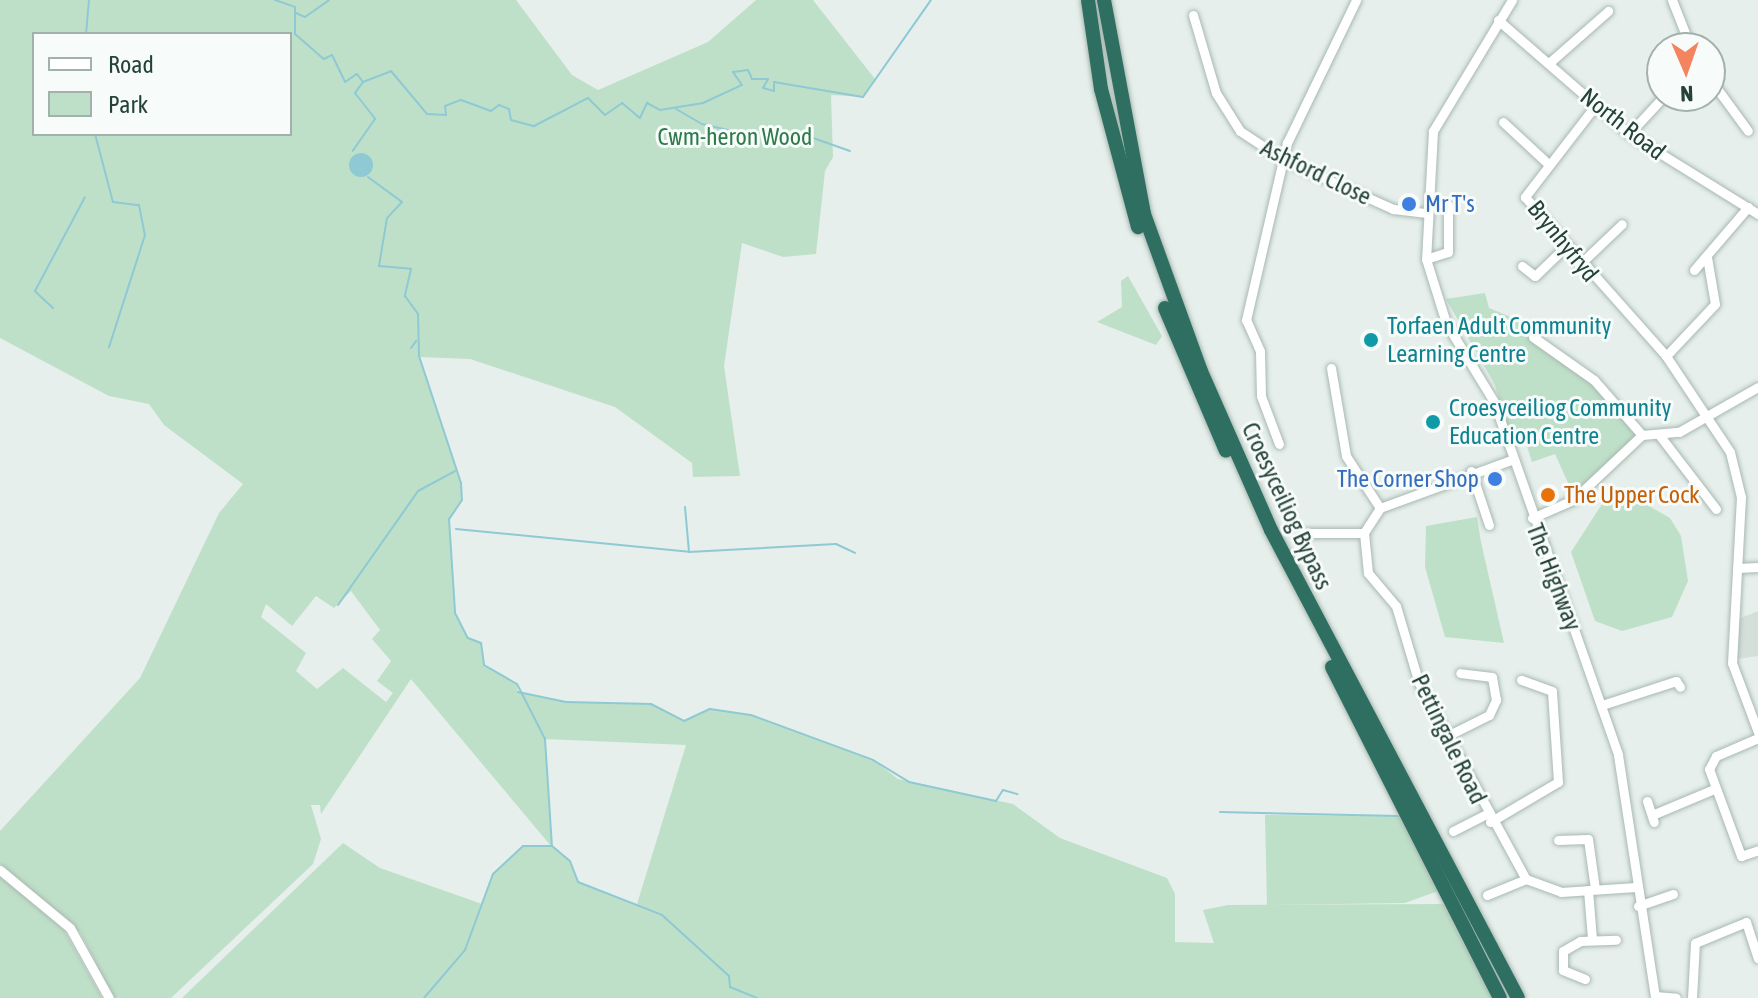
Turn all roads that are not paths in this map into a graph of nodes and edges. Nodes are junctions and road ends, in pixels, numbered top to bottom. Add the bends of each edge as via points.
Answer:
1 (1088, 0) edge
2 (1104, 0) edge
3 (1356, 0) edge
4 (1512, 0) edge
5 (1672, 0) edge
6 (1608, 11) dead end
7 (1193, 15) dead end
8 (1498, 20) junction
9 (1685, 32) edge
10 (1549, 63) junction
11 (1726, 101) edge
12 (1595, 106) junction
13 (1649, 112) edge
14 (1503, 122) dead end
15 (1748, 131) dead end
16 (1629, 134) junction
17 (1284, 160) junction
18 (1546, 162) junction
19 (1448, 205) dead end
20 (1748, 207) junction
21 (1425, 213) junction
22 (1758, 214) edge
23 (1622, 224) dead end
24 (1564, 248) junction
25 (1707, 257) junction
26 (1426, 259) junction
27 (1579, 265) junction
28 (1522, 266) dead end
29 (1694, 270) dead end
30 (1533, 337) dead end
31 (1666, 356) junction
32 (1331, 368) dead end
33 (1758, 387) edge
34 (1711, 415) junction
35 (1642, 435) junction
36 (1660, 436) junction
37 (1279, 444) dead end
38 (1511, 460) junction
39 (1471, 471) junction
40 (1380, 508) junction
41 (1716, 509) dead end
42 (1532, 518) junction
43 (1489, 525) dead end
44 (1305, 533) dead end
45 (1364, 533) junction
46 (1758, 567) edge
47 (1737, 568) junction
48 (1466, 677) dead end
49 (1523, 684) dead end
50 (1680, 687) dead end
51 (1602, 705) junction
52 (1758, 735) edge
53 (1447, 736) junction
54 (1714, 789) junction
55 (1647, 801) dead end
56 (1488, 818) junction
57 (1453, 831) dead end
58 (1558, 840) dead end
59 (1758, 850) edge
60 (0, 870) edge
61 (1526, 879) junction
62 (1636, 887) junction
63 (1592, 890) junction
64 (1673, 894) dead end
65 (1487, 895) dead end
66 (1638, 906) junction
67 (1592, 939) junction
68 (1616, 940) dead end
69 (1758, 958) edge
70 (1585, 979) dead end
71 (1654, 997) edge
72 (109, 998) edge
73 (1500, 998) edge
74 (1518, 998) edge
75 (1676, 998) edge
76 (1692, 998) edge

1 - 73 highway, Croesyceiliog Bypass via 1116,155 1190,375
2 - 74 highway, Croesyceiliog Bypass via 1144,214 1200,369 1271,530
3 - 17 street
4 - 8 street, The Highway
5 - 9 street
6 - 10 street
7 - 17 street, Ashford Close via 1224,110 1240,131
8 - 10 street, North Road
8 - 21 street, The Highway via 1437,121
10 - 12 street, North Road
11 - 15 street
12 - 16 street, North Road
12 - 18 street, Brynhyfryd
13 - 16 street
14 - 18 street
16 - 20 street, North Road
17 - 21 street, Ashford Close via 1393,209
17 - 37 street via 1246,320 1260,351 1261,396
18 - 24 street, Brynhyfryd via 1525,197
19 - 26 street via 1448,252
20 - 22 street, North Road
20 - 25 street
21 - 26 street, The Highway
23 - 27 street
24 - 27 street, Brynhyfryd
24 - 28 street via 1535,276
25 - 29 street
25 - 31 street via 1715,304
26 - 38 street, The Highway via 1438,306 1494,402
27 - 31 street, Brynhyfryd
30 - 35 street via 1594,380
31 - 34 street, Brynhyfryd
32 - 40 street via 1346,456
33 - 34 street
34 - 36 street
34 - 47 street, Brynhyfryd via 1739,483
35 - 36 street
35 - 42 street via 1573,500
36 - 41 street
38 - 39 street
38 - 42 street, The Highway
39 - 40 street
39 - 43 street
40 - 45 street
42 - 51 street, The Highway
44 - 45 street
45 - 53 street, Pettingale Road via 1368,573 1396,606 1419,683
46 - 47 street
47 - 52 street, Brynhyfryd via 1732,663
48 - 53 street via 1494,679 1494,708
49 - 56 street via 1552,691 1558,782
50 - 51 street via 1676,681
51 - 62 street, The Highway via 1618,755
52 - 54 street via 1711,761
53 - 56 street, Pettingale Road
54 - 55 street via 1653,818
54 - 59 street via 1741,856
56 - 57 street, Pettingale Road
56 - 61 street, Pettingale Road
58 - 63 street via 1588,839
60 - 72 street via 70,928
61 - 63 street via 1561,892
61 - 65 street
62 - 63 street
62 - 66 street, The Highway
63 - 67 street
64 - 66 street
66 - 71 street, The Highway
67 - 68 street
67 - 70 street via 1570,945 1560,959 1571,978
69 - 76 street via 1746,922 1695,943
71 - 75 street

